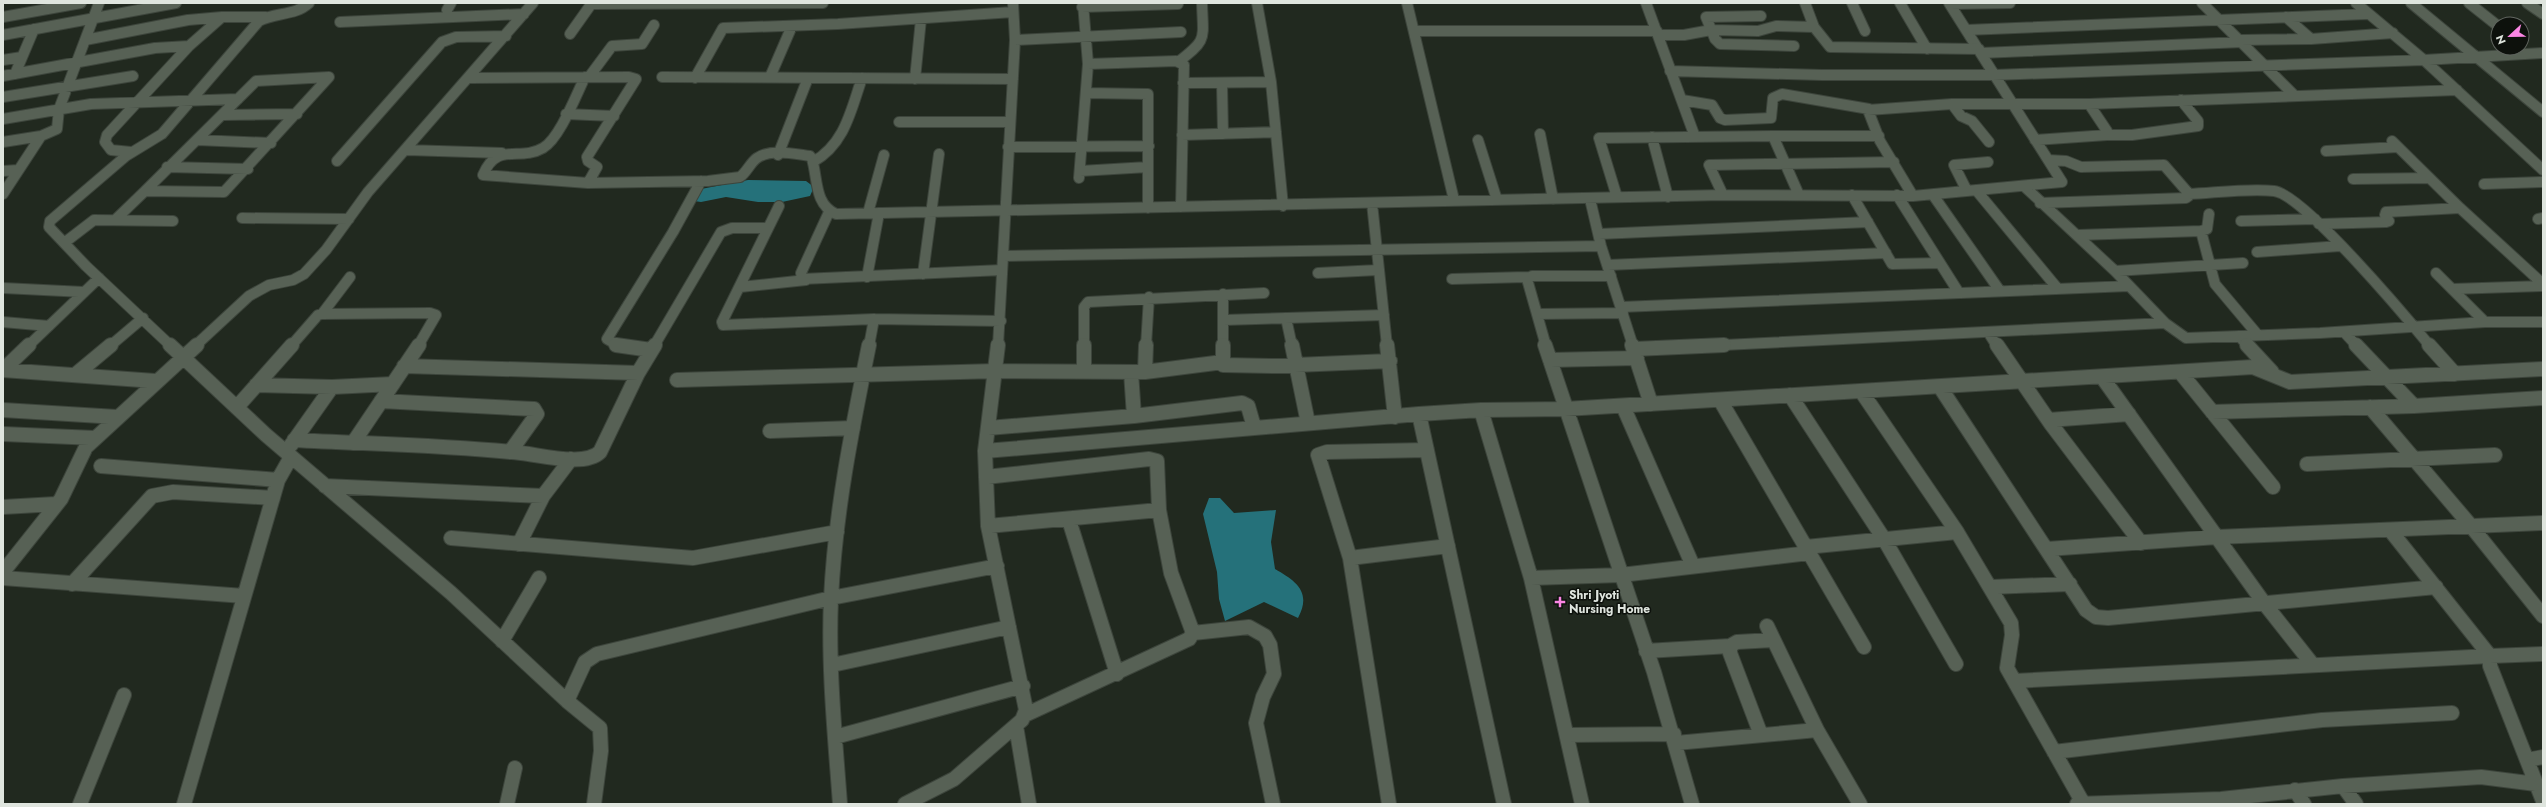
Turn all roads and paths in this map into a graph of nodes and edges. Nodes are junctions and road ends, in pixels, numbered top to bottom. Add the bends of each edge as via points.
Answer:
1 (81, 3) edge
2 (99, 3) edge
3 (176, 3) edge
4 (309, 3) edge
5 (534, 3) edge
6 (591, 3) edge
7 (823, 3) edge
8 (1202, 3) edge
9 (1257, 3) edge
10 (1407, 3) edge
11 (1646, 3) edge
12 (1805, 3) edge
13 (1852, 3) edge
14 (1900, 3) edge
15 (2002, 3) edge
16 (2010, 3) edge
17 (2202, 3) edge
18 (2356, 3) edge
19 (2411, 3) edge
20 (2470, 3) edge
21 (2527, 3) edge
22 (1178, 4) edge
23 (1950, 4) edge
24 (1083, 5) edge
25 (1013, 8) edge
26 (524, 14) junction
27 (2368, 14) junction
28 (2543, 14) edge
29 (1761, 16) dead end
30 (3, 17) edge
31 (222, 17) junction
32 (266, 17) junction
33 (93, 18) junction
34 (2286, 18) junction
35 (921, 19) junction
36 (2490, 19) edge
37 (2222, 21) junction
38 (340, 22) dead end
39 (654, 26) dead end
40 (792, 26) junction
41 (1814, 27) junction
42 (34, 29) junction
43 (1711, 30) junction
44 (1966, 30) junction
45 (1414, 31) junction
46 (1865, 31) dead end
47 (1181, 32) dead end
48 (1658, 33) junction
49 (570, 34) dead end
50 (2393, 34) junction
51 (3, 35) edge
52 (1086, 35) junction
53 (506, 36) junction
54 (2311, 39) junction
55 (85, 40) junction
56 (1015, 40) junction
57 (2242, 41) junction
58 (189, 46) junction
59 (1794, 46) dead end
60 (1927, 49) junction
61 (1980, 51) junction
62 (2538, 54) edge
63 (2476, 56) junction
64 (22, 57) junction
65 (3, 60) edge
66 (2424, 60) junction
67 (1178, 62) junction
68 (75, 64) junction
69 (1088, 64) junction
70 (2265, 64) junction
71 (1670, 71) junction
72 (15, 74) junction
73 (1993, 75) junction
74 (3, 76) edge
75 (132, 76) dead end
76 (587, 77) junction
77 (662, 77) dead end
78 (470, 78) junction
79 (695, 78) junction
80 (770, 78) junction
81 (808, 78) junction
82 (862, 78) junction
83 (915, 79) junction
84 (1013, 79) junction
85 (1271, 82) junction
86 (1183, 83) junction
87 (1222, 83) junction
88 (67, 86) junction
89 (2457, 90) junction
90 (1086, 93) junction
91 (2294, 95) junction
92 (3, 96) edge
93 (238, 99) junction
94 (190, 100) junction
95 (1682, 100) junction
96 (2181, 100) junction
97 (138, 102) junction
98 (2010, 103) junction
99 (1952, 104) junction
100 (2089, 104) junction
101 (59, 110) junction
102 (1869, 110) junction
103 (2543, 112) edge
104 (297, 114) junction
105 (566, 114) junction
106 (224, 115) junction
107 (614, 116) junction
108 (3, 119) edge
109 (899, 122) dead end
110 (1010, 122) junction
111 (1276, 132) junction
112 (1223, 134) junction
113 (1540, 134) dead end
114 (1182, 135) junction
115 (2107, 135) junction
116 (40, 136) junction
117 (1774, 136) junction
118 (1878, 136) junction
119 (1695, 137) junction
120 (1652, 138) junction
121 (198, 140) junction
122 (1478, 140) dead end
123 (2035, 140) junction
124 (3, 142) edge
125 (1989, 142) dead end
126 (271, 143) junction
127 (1083, 146) junction
128 (1149, 146) junction
129 (1008, 147) junction
130 (407, 150) junction
131 (2326, 151) dead end
132 (131, 152) junction
133 (502, 153) junction
134 (939, 154) dead end
135 (778, 155) junction
136 (884, 155) dead end
137 (2048, 160) junction
138 (337, 161) dead end
139 (813, 162) junction
140 (1894, 162) junction
141 (1988, 162) dead end
142 (1785, 163) junction
143 (1148, 167) junction
144 (168, 168) junction
145 (248, 168) junction
146 (18, 170) junction
147 (2543, 170) edge
148 (3, 171) edge
149 (2429, 178) junction
150 (2353, 179) dead end
151 (701, 181) junction
152 (2543, 182) edge
153 (588, 183) junction
154 (2484, 184) dead end
155 (2025, 187) junction
156 (1972, 190) junction
157 (144, 191) junction
158 (3, 194) edge
159 (2190, 194) junction
160 (1723, 195) junction
161 (1799, 195) junction
162 (1852, 195) junction
163 (1933, 195) junction
164 (1897, 196) junction
165 (1913, 196) junction
166 (1617, 197) junction
167 (1668, 197) junction
168 (1553, 198) junction
169 (1590, 199) junction
170 (1454, 200) junction
171 (1497, 200) junction
172 (1372, 203) junction
173 (2040, 203) junction
174 (779, 206) dead end
175 (1283, 206) junction
176 (1180, 207) junction
177 (1148, 208) junction
178 (2460, 208) junction
179 (1004, 211) junction
180 (829, 212) junction
181 (873, 213) junction
182 (933, 213) junction
183 (2209, 214) dead end
184 (242, 218) dead end
185 (116, 219) junction
186 (348, 219) junction
187 (173, 220) dead end
188 (2241, 221) dead end
189 (2317, 221) junction
190 (1868, 222) junction
191 (768, 228) junction
192 (2201, 231) junction
193 (1599, 234) junction
194 (2078, 235) junction
195 (64, 243) junction
196 (1601, 246) junction
197 (2340, 246) junction
198 (1377, 250) junction
199 (2257, 252) dead end
200 (1886, 253) junction
201 (1003, 256) junction
202 (1940, 263) junction
203 (2243, 263) dead end
204 (2210, 265) junction
205 (1002, 270) junction
206 (1378, 270) junction
207 (1609, 271) junction
208 (1318, 272) dead end
209 (2116, 272) junction
210 (2436, 273) dead end
211 (923, 274) junction
212 (350, 277) dead end
213 (867, 277) junction
214 (1530, 277) junction
215 (99, 278) junction
216 (1452, 279) dead end
217 (806, 280) junction
218 (2543, 285) edge
219 (2129, 286) junction
220 (740, 287) junction
221 (3, 288) edge
222 (2058, 289) junction
223 (2452, 289) junction
224 (2000, 291) junction
225 (84, 292) junction
226 (1264, 292) dead end
227 (1959, 293) junction
228 (1223, 294) junction
229 (1149, 297) junction
230 (1622, 310) junction
231 (322, 314) junction
232 (1537, 314) junction
233 (1384, 315) junction
234 (142, 318) junction
235 (1286, 318) junction
236 (874, 319) junction
237 (1224, 320) junction
238 (1001, 321) junction
239 (3, 322) edge
240 (2484, 322) junction
241 (2543, 322) edge
242 (2165, 323) junction
243 (49, 326) junction
244 (2411, 326) junction
245 (1988, 332) junction
246 (2344, 332) junction
247 (2256, 334) junction
248 (2239, 336) junction
249 (651, 350) junction
250 (1635, 353) junction
251 (183, 355) junction
252 (1550, 360) junction
253 (1390, 361) junction
254 (1223, 362) junction
255 (1297, 364) junction
256 (404, 366) junction
257 (2543, 369) edge
258 (3, 370) edge
259 (996, 371) junction
260 (1084, 371) junction
261 (1131, 372) junction
262 (1145, 372) junction
263 (2180, 372) junction
264 (638, 373) junction
265 (2455, 374) junction
266 (75, 375) junction
267 (863, 375) junction
268 (2102, 376) junction
269 (2276, 377) junction
270 (2390, 378) junction
271 (677, 380) dead end
272 (155, 381) junction
273 (2023, 381) junction
274 (393, 384) junction
275 (256, 385) junction
276 (332, 386) junction
277 (1940, 387) junction
278 (1861, 391) junction
279 (1790, 395) junction
280 (2543, 398) edge
281 (1720, 400) junction
282 (382, 401) junction
283 (1651, 404) junction
284 (1623, 406) junction
285 (2414, 406) junction
286 (237, 407) junction
287 (2370, 407) junction
288 (1565, 409) junction
289 (3, 410) edge
290 (1481, 410) junction
291 (2212, 412) junction
292 (1419, 414) junction
293 (2129, 414) junction
294 (1134, 416) junction
295 (117, 417) junction
296 (1395, 417) junction
297 (2049, 420) junction
298 (1308, 423) junction
299 (1254, 427) junction
300 (853, 428) junction
301 (988, 428) junction
302 (770, 431) dead end
303 (3, 434) edge
304 (95, 438) junction
305 (294, 440) junction
306 (353, 443) junction
307 (1427, 450) junction
308 (985, 451) junction
309 (510, 452) junction
310 (288, 454) junction
311 (2495, 455) dead end
312 (571, 459) junction
313 (2412, 459) junction
314 (2307, 464) dead end
315 (101, 466) dead end
316 (986, 477) junction
317 (278, 480) junction
318 (325, 486) junction
319 (2273, 487) dead end
320 (543, 496) junction
321 (273, 498) junction
322 (56, 504) junction
323 (3, 507) edge
324 (1159, 510) junction
325 (1069, 520) junction
326 (2542, 524) edge
327 (988, 526) junction
328 (2471, 526) junction
329 (2390, 530) junction
330 (837, 532) junction
331 (1958, 532) junction
332 (2217, 537) junction
333 (451, 538) dead end
334 (1884, 539) junction
335 (2141, 543) junction
336 (519, 544) junction
337 (1448, 546) junction
338 (2047, 549) junction
339 (1808, 550) junction
340 (1350, 558) junction
341 (997, 566) junction
342 (1693, 566) junction
343 (3, 572) edge
344 (1621, 575) junction
345 (3, 578) edge
346 (539, 578) dead end
347 (1531, 578) junction
348 (72, 584) junction
349 (2070, 584) junction
350 (1991, 587) junction
351 (2436, 587) junction
352 (244, 596) junction
353 (831, 598) junction
354 (2264, 603) junction
355 (2543, 616) edge
356 (1767, 626) dead end
357 (1009, 627) junction
358 (1193, 633) junction
359 (1774, 640) junction
360 (502, 641) junction
361 (1730, 646) junction
362 (1864, 647) dead end
363 (1646, 651) junction
364 (2543, 654) edge
365 (2490, 656) junction
366 (1956, 664) dead end
367 (832, 665) junction
368 (2313, 666) junction
369 (1117, 674) junction
370 (2015, 681) junction
371 (1022, 686) junction
372 (124, 695) dead end
373 (567, 701) junction
374 (2452, 713) dead end
375 (1021, 720) junction
376 (1817, 730) junction
377 (1567, 735) junction
378 (1761, 735) junction
379 (835, 737) junction
380 (1675, 738) junction
381 (2054, 752) junction
382 (2543, 757) edge
383 (2527, 760) junction
384 (515, 768) dead end
385 (2536, 784) junction
386 (2343, 786) junction
387 (2295, 790) junction
388 (2543, 801) edge
389 (80, 804) edge
390 (184, 804) edge
391 (507, 804) edge
392 (594, 804) edge
393 (840, 804) edge
394 (905, 804) edge
395 (1029, 804) edge
396 (1273, 804) edge
397 (1389, 804) edge
398 (1504, 804) edge
399 (1582, 804) edge
400 (1692, 804) edge
401 (1860, 804) edge
402 (2080, 804) edge
403 (2304, 804) edge
404 (2356, 804) edge

1 - 30 street
2 - 33 street
3 - 33 street
4 - 32 street via 300,11
5 - 26 street
6 - 7 street
6 - 49 street
8 - 67 street via 1203,28 1199,44
9 - 85 street
10 - 45 street
11 - 48 street
12 - 41 street
13 - 46 street
14 - 60 street
15 - 16 street
15 - 23 street
17 - 37 street
18 - 27 street
19 - 63 street
20 - 36 street
21 - 28 street
22 - 24 street
23 - 44 street
24 - 52 street
25 - 35 street
25 - 56 street
26 - 38 street
26 - 53 street
27 - 34 street
27 - 50 street
29 - 43 street via 1707,15
31 - 32 street
31 - 55 street via 188,20
31 - 58 street
32 - 94 street
33 - 42 street
33 - 55 street
34 - 37 street
34 - 54 street
35 - 40 street
35 - 83 street
37 - 44 street
37 - 57 street
39 - 76 street via 642,44 617,45 609,48
40 - 79 street via 721,29
40 - 80 street
41 - 43 street via 1776,26 1758,31
41 - 60 street via 1826,45 1832,47
42 - 51 street
42 - 64 street
43 - 48 street via 1684,34
43 - 59 street via 1720,44
44 - 61 street
45 - 48 street
45 - 170 street
47 - 52 street
48 - 71 street
50 - 54 street
50 - 66 street
52 - 56 street
52 - 69 street
53 - 78 street
53 - 138 street via 456,37 442,42
54 - 57 street
55 - 68 street
56 - 84 street
57 - 61 street
57 - 70 street
58 - 68 street via 155,48
58 - 97 street
60 - 61 street
61 - 73 street
62 - 63 street
63 - 66 street
63 - 103 street
64 - 65 street
64 - 72 street
66 - 70 street
66 - 89 street
67 - 69 street
67 - 86 street via 1184,65
68 - 72 street
68 - 88 street
69 - 90 street
70 - 73 street
70 - 91 street
71 - 73 street via 1822,75
71 - 95 street
72 - 74 street
73 - 98 street
75 - 88 street
76 - 78 street
76 - 105 street
76 - 107 street via 636,79
77 - 79 street
78 - 130 street
79 - 80 street
80 - 81 street
81 - 82 street
81 - 135 street
82 - 83 street
82 - 139 street via 839,139 825,157
83 - 84 street
84 - 110 street
85 - 87 street
85 - 111 street
86 - 87 street
86 - 114 street
87 - 112 street
88 - 92 street
88 - 101 street
89 - 91 street
89 - 147 street
90 - 127 street
90 - 128 street via 1148,94
91 - 96 street
93 - 94 street
93 - 104 street via 258,80 329,77
93 - 106 street
94 - 97 street
94 - 132 street via 162,134
95 - 102 street via 1709,103 1716,108 1720,118 1726,120 1771,118 1773,98 1782,94
95 - 119 street
96 - 100 street
96 - 115 street via 2198,121 2198,126 2132,135
97 - 101 street via 90,104
97 - 132 street via 107,134 104,142 111,150
98 - 99 street
98 - 100 street
98 - 123 street
99 - 102 street
99 - 125 street via 1961,116 1972,121
100 - 115 street via 2107,131
101 - 108 street
101 - 116 street via 57,129
102 - 118 street via 1868,115
104 - 106 street
104 - 126 street
105 - 107 street
105 - 133 street via 543,148
106 - 121 street
107 - 153 street via 587,157 588,161 597,167
109 - 110 street
110 - 129 street
111 - 112 street
111 - 175 street
112 - 114 street
113 - 168 street
114 - 176 street
115 - 123 street
116 - 124 street
116 - 146 street
117 - 118 street
117 - 119 street
117 - 142 street
118 - 140 street
119 - 120 street
120 - 166 street via 1599,138
120 - 167 street
121 - 126 street
121 - 144 street
122 - 171 street
123 - 137 street
126 - 145 street
127 - 128 street
127 - 129 street
127 - 143 street via 1080,175
128 - 143 street
129 - 179 street
130 - 133 street
130 - 186 street via 368,192
131 - 149 street via 2395,144
132 - 195 street via 50,221 49,226
133 - 153 street via 493,160 484,175
134 - 182 street
135 - 139 street via 810,156
135 - 151 street via 758,158 740,177
136 - 181 street
137 - 155 street via 2062,182
137 - 159 street via 2066,161 2081,167 2164,165
139 - 180 street via 820,198
140 - 142 street
140 - 165 street
141 - 156 street via 1954,165
142 - 160 street via 1709,165
142 - 161 street
143 - 177 street
144 - 145 street
144 - 157 street
145 - 157 street via 221,193
146 - 148 street
146 - 158 street
149 - 150 street
149 - 178 street
151 - 153 street
151 - 249 street via 607,339 622,346
152 - 154 street
155 - 156 street
155 - 173 street
156 - 163 street
156 - 222 street
157 - 185 street
159 - 173 street via 2186,198
159 - 189 street via 2281,191
160 - 161 street
160 - 167 street
161 - 162 street
162 - 164 street
162 - 190 street
163 - 165 street
163 - 224 street
164 - 165 street
164 - 202 street
166 - 167 street
166 - 169 street
168 - 169 street
168 - 171 street
169 - 193 street
170 - 171 street
170 - 172 street
172 - 175 street
172 - 198 street
173 - 194 street
174 - 191 street
175 - 176 street
176 - 177 street
177 - 179 street
178 - 189 street via 2386,212 2389,221 2386,222
178 - 218 street
179 - 182 street
179 - 201 street
180 - 181 street
180 - 217 street via 801,273 800,277
181 - 182 street
181 - 213 street
182 - 211 street
183 - 192 street via 2206,229
184 - 186 street
185 - 187 street
185 - 195 street via 92,220
186 - 251 street via 304,274 253,293
188 - 189 street
189 - 197 street
190 - 193 street
190 - 200 street
191 - 220 street
191 - 249 street via 732,228 721,232
192 - 194 street
192 - 204 street
193 - 196 street
194 - 209 street
195 - 215 street
196 - 198 street
196 - 207 street
197 - 199 street
197 - 244 street
198 - 201 street
198 - 206 street
200 - 202 street via 1893,264
200 - 207 street
201 - 205 street
202 - 227 street
203 - 204 street
204 - 209 street
204 - 247 street via 2215,284
205 - 211 street
205 - 238 street
206 - 208 street
206 - 233 street
207 - 214 street
207 - 230 street
209 - 219 street
210 - 223 street
211 - 213 street
212 - 231 street
213 - 217 street
214 - 216 street
214 - 232 street via 1527,279
215 - 225 street
215 - 234 street
217 - 220 street
218 - 223 street
219 - 222 street
219 - 242 street
220 - 236 street via 722,322 723,325
221 - 225 street
222 - 224 street
223 - 240 street
224 - 227 street
225 - 243 street
226 - 228 street
227 - 230 street
228 - 229 street
228 - 237 street
229 - 260 street via 1097,300 1085,304
229 - 262 street
230 - 232 street
230 - 250 street
231 - 256 street via 435,313 436,318
231 - 275 street via 318,315
232 - 252 street
233 - 235 street
233 - 253 street
234 - 251 street
234 - 266 street
235 - 237 street
235 - 255 street
236 - 238 street
236 - 267 street
237 - 254 street
238 - 259 street
239 - 243 street
240 - 241 street
240 - 244 street
242 - 245 street
242 - 248 street via 2181,336 2190,339
243 - 258 street
244 - 246 street
244 - 265 street
245 - 250 street
245 - 273 street
246 - 247 street
246 - 270 street
247 - 248 street
248 - 269 street
249 - 264 street
250 - 252 street
250 - 283 street
251 - 272 street
251 - 286 street
252 - 288 street
253 - 255 street
253 - 296 street
254 - 255 street via 1223,365 1229,366
254 - 262 street
255 - 298 street
256 - 264 street
256 - 274 street
257 - 265 street
258 - 266 street
259 - 260 street
259 - 267 street
259 - 301 street
260 - 261 street
261 - 262 street
261 - 294 street
263 - 268 street
263 - 269 street via 2253,367
263 - 291 street
264 - 312 street via 600,452 588,459
265 - 270 street
266 - 272 street
267 - 271 street
267 - 300 street
268 - 273 street
268 - 293 street
269 - 270 street via 2290,382
270 - 285 street
272 - 295 street
273 - 277 street
273 - 297 street
274 - 276 street
274 - 282 street
275 - 276 street
275 - 286 street
276 - 305 street
277 - 278 street
277 - 338 street
278 - 279 street
278 - 331 street
279 - 281 street
279 - 334 street
280 - 285 street
281 - 283 street
281 - 339 street
282 - 306 street
282 - 309 street via 534,409 536,414
283 - 284 street
284 - 288 street
284 - 342 street
285 - 287 street
286 - 310 street
287 - 291 street
287 - 313 street
288 - 290 street
288 - 344 street
289 - 295 street
290 - 292 street
290 - 347 street
291 - 319 street
292 - 296 street
292 - 307 street
293 - 297 street
293 - 332 street
294 - 299 street via 1245,403
294 - 301 street
295 - 304 street
296 - 298 street
297 - 335 street
298 - 299 street
299 - 308 street
300 - 302 street
300 - 330 street
301 - 308 street
303 - 304 street
304 - 322 street via 81,454 66,490
305 - 306 street
305 - 310 street
306 - 309 street
307 - 337 street
307 - 340 street via 1328,452 1318,455
308 - 316 street
309 - 312 street
310 - 317 street
310 - 318 street
311 - 313 street
312 - 320 street
313 - 314 street
313 - 328 street
315 - 317 street
316 - 324 street via 1155,460 1158,463
316 - 327 street
317 - 321 street
318 - 320 street
318 - 360 street via 451,593
320 - 336 street
321 - 348 street via 173,492 152,496
321 - 352 street
322 - 323 street
322 - 343 street
324 - 325 street
324 - 358 street via 1171,573
325 - 327 street
325 - 369 street
326 - 328 street
327 - 341 street
328 - 329 street
328 - 355 street
329 - 332 street
329 - 351 street
330 - 336 street via 693,558
330 - 353 street
331 - 334 street
331 - 350 street
332 - 335 street
332 - 354 street
333 - 336 street
334 - 339 street
334 - 366 street
335 - 338 street
337 - 340 street
337 - 398 street
338 - 349 street
339 - 342 street
339 - 362 street
340 - 397 street
341 - 353 street
341 - 357 street
342 - 344 street
344 - 347 street
344 - 363 street
345 - 348 street
346 - 360 street
347 - 377 street
348 - 352 street
349 - 350 street
349 - 354 street via 2086,610 2100,619
350 - 370 street via 2013,630 2006,662
351 - 354 street
351 - 365 street
352 - 390 street
353 - 367 street
353 - 373 street via 597,654 585,662
354 - 368 street
356 - 359 street
357 - 367 street
357 - 371 street
358 - 369 street via 1189,639
358 - 396 street via 1249,628 1265,636 1270,645 1274,674 1259,708 1256,724
359 - 361 street via 1737,642
359 - 376 street
360 - 373 street
361 - 363 street
361 - 378 street via 1730,653
363 - 380 street
364 - 365 street
365 - 368 street
365 - 383 street via 2490,666
367 - 379 street
368 - 370 street
369 - 375 street
370 - 381 street
371 - 375 street
371 - 379 street
372 - 389 street
373 - 392 street via 596,725 601,733
374 - 381 street via 2322,720
375 - 394 street via 954,779
375 - 395 street
376 - 378 street
376 - 401 street
377 - 380 street
377 - 399 street
378 - 380 street
379 - 393 street
380 - 400 street
381 - 402 street
382 - 383 street
383 - 385 street
384 - 391 street
385 - 386 street via 2481,777
385 - 388 street
386 - 387 street
386 - 404 street
387 - 402 street via 2221,799
387 - 403 street

